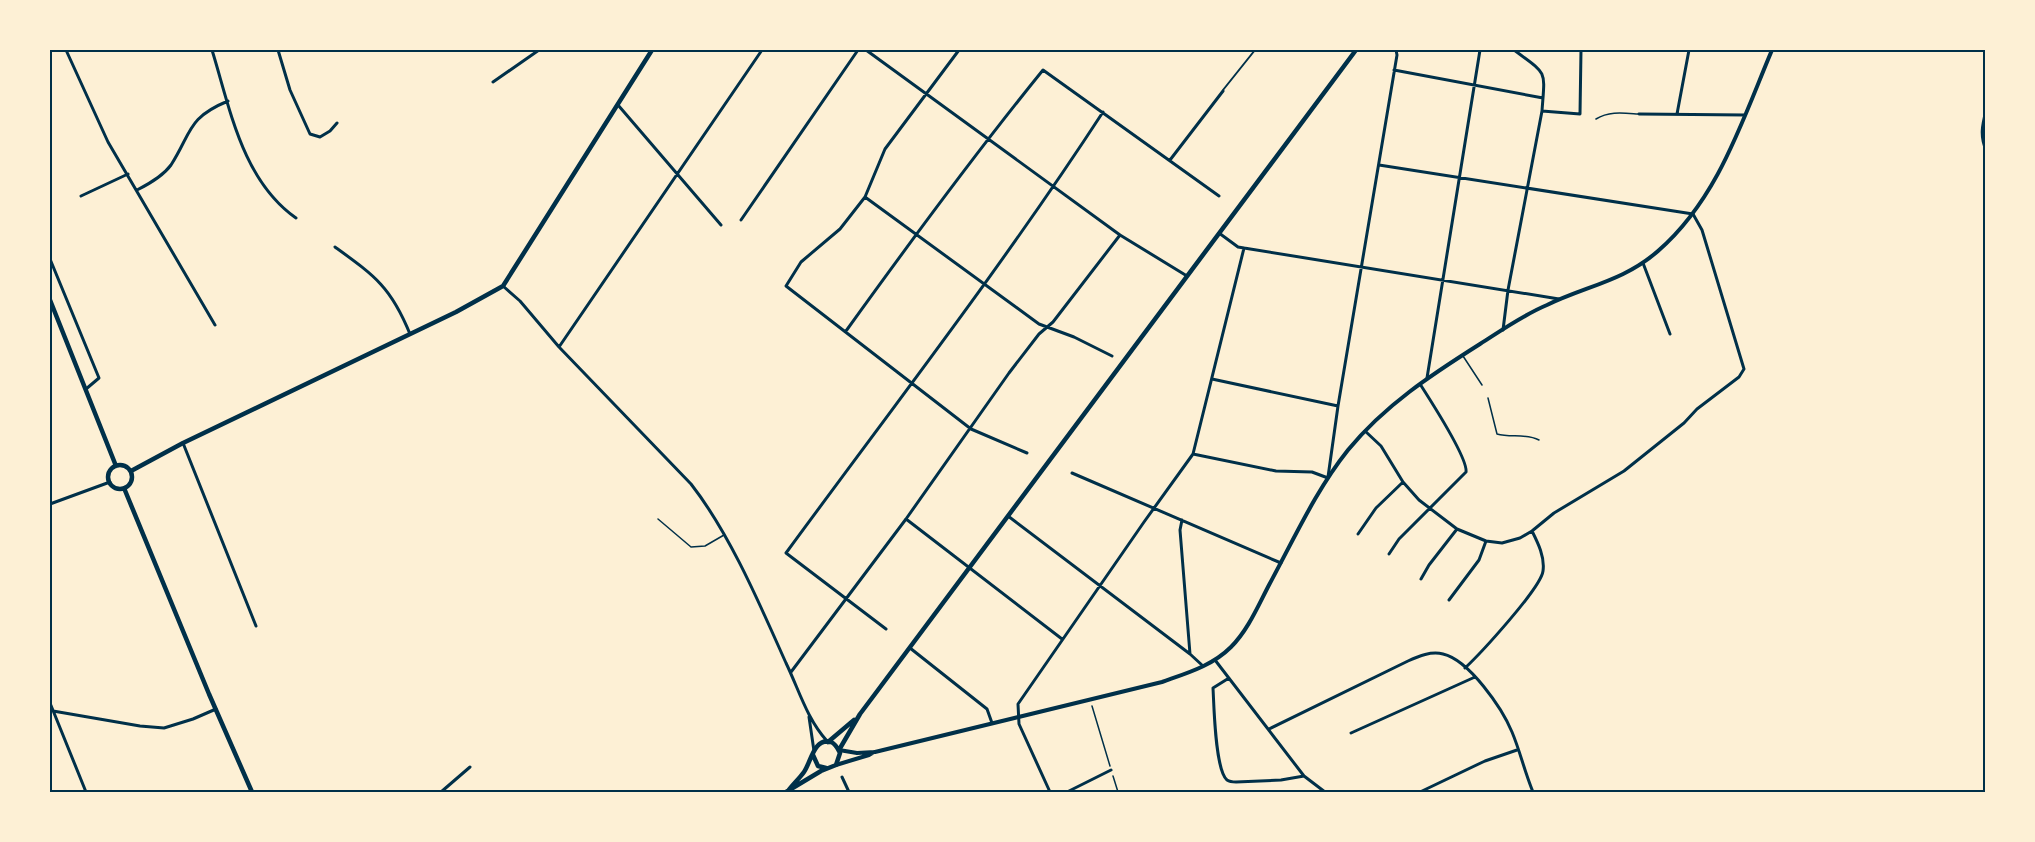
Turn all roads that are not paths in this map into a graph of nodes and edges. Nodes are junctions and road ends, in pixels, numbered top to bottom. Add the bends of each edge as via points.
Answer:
1 (66, 50) edge
2 (212, 50) edge
3 (278, 50) edge
4 (539, 50) edge
5 (652, 50) edge
6 (762, 50) edge
7 (858, 50) edge
8 (866, 50) edge
9 (959, 50) edge
10 (1255, 50) edge
11 (1356, 50) edge
12 (1396, 50) edge
13 (1480, 50) edge
14 (1514, 50) edge
15 (1581, 50) edge
16 (1689, 50) edge
17 (1772, 50) edge
18 (1394, 70) junction
19 (493, 82) dead end
20 (1475, 86) junction
21 (1223, 91) joint
22 (926, 93) junction
23 (1543, 98) junction
24 (228, 101) junction
25 (618, 105) junction
26 (1542, 111) junction
27 (1986, 111) edge
28 (1103, 112) junction
29 (1639, 114) joint
30 (1677, 114) junction
31 (1745, 115) junction
32 (1596, 119) dead end
33 (337, 123) dead end
34 (988, 138) junction
35 (1986, 150) edge
36 (1170, 160) junction
37 (1379, 165) junction
38 (128, 174) junction
39 (677, 175) junction
40 (1459, 177) junction
41 (1053, 188) junction
42 (1527, 188) junction
43 (137, 190) junction
44 (81, 196) dead end
45 (865, 196) junction
46 (1220, 196) dead end
47 (1693, 214) junction
48 (296, 218) dead end
49 (741, 220) dead end
50 (721, 225) dead end
51 (916, 233) junction
52 (1220, 233) junction
53 (1120, 235) junction
54 (335, 247) dead end
55 (1244, 248) junction
56 (50, 260) edge
57 (1643, 263) junction
58 (1362, 267) junction
59 (1187, 276) junction
60 (1443, 281) junction
61 (985, 285) junction
62 (503, 286) junction
63 (1508, 290) junction
64 (1559, 299) junction
65 (50, 300) edge
66 (215, 325) dead end
67 (1047, 328) junction
68 (1503, 330) junction
69 (846, 331) junction
70 (410, 334) junction
71 (1670, 334) dead end
72 (559, 347) junction
73 (1462, 355) junction
74 (1112, 356) dead end
75 (1427, 378) junction
76 (1212, 379) junction
77 (911, 382) junction
78 (1420, 383) junction
79 (1482, 385) dead end
80 (86, 389) junction
81 (1488, 398) dead end
82 (1338, 406) junction
83 (971, 429) junction
84 (1365, 431) junction
85 (1539, 440) dead end
86 (183, 443) junction
87 (1027, 453) dead end
88 (1193, 454) junction
89 (116, 466) junction
90 (131, 471) junction
91 (1072, 473) dead end
92 (1328, 478) junction
93 (110, 482) junction
94 (1403, 482) junction
95 (124, 488) junction
96 (50, 504) edge
97 (1428, 508) junction
98 (1154, 509) junction
99 (1008, 516) junction
100 (658, 519) dead end
101 (906, 519) junction
102 (1182, 520) junction
103 (1458, 529) junction
104 (1533, 531) junction
105 (1358, 534) dead end
106 (724, 535) junction
107 (1485, 541) junction
108 (1389, 554) dead end
109 (1281, 563) junction
110 (970, 567) junction
111 (1421, 579) dead end
112 (1100, 586) junction
113 (845, 599) junction
114 (1449, 600) dead end
115 (256, 626) dead end
116 (886, 629) dead end
117 (1063, 639) junction
118 (910, 648) junction
119 (1190, 654) junction
120 (1215, 660) junction
121 (1203, 666) junction
122 (1465, 668) junction
123 (791, 673) junction
124 (1475, 676) junction
125 (1229, 678) junction
126 (50, 703) edge
127 (216, 709) junction
128 (53, 711) junction
129 (860, 714) junction
130 (809, 715) junction
131 (1018, 717) junction
132 (992, 723) junction
133 (1269, 729) junction
134 (1351, 733) dead end
135 (828, 742) junction
136 (839, 750) junction
137 (1517, 750) junction
138 (875, 752) junction
139 (813, 753) junction
140 (836, 765) junction
141 (470, 767) dead end
142 (827, 768) junction
143 (1111, 770) road end
144 (1304, 776) junction
145 (842, 777) dead end
146 (86, 792) edge
147 (252, 792) edge
148 (441, 792) edge
149 (787, 792) edge
150 (849, 792) edge
151 (1050, 792) edge
152 (1068, 792) edge
153 (1325, 792) edge
154 (1420, 792) edge
155 (1533, 792) edge

1 - 38 street via 108,142
2 - 24 street
3 - 33 street via 309,134 320,137
4 - 19 street
5 - 25 main road
6 - 39 street
7 - 49 street
8 - 22 street
9 - 22 street
10 - 21 street
11 - 52 main road
12 - 18 street
13 - 20 street
14 - 23 street via 1541,70 1545,83
15 - 26 street via 1580,114
16 - 30 street
17 - 31 street
18 - 20 street
18 - 37 street
20 - 23 street
20 - 40 street
21 - 36 street
22 - 34 street
22 - 45 street via 885,149
23 - 26 street
24 - 43 street via 204,113 170,166
24 - 48 street via 249,163 275,201
25 - 39 street
25 - 62 main road
26 - 42 street
27 - 35 street via 1981,139
28 - 34 street via 1043,70
28 - 36 street
28 - 41 street
29 - 30 street
29 - 32 lane via 1614,113
30 - 31 street
31 - 47 street via 1722,167
34 - 41 street
34 - 51 street
36 - 46 street
37 - 40 street
37 - 58 street
38 - 43 street
38 - 44 street
39 - 50 street
39 - 72 street
40 - 42 street
40 - 60 street
41 - 53 street
41 - 61 street
42 - 47 street
42 - 63 street
43 - 66 street
45 - 51 street
45 - 69 street via 840,229 801,262 786,286
47 - 57 street
47 - 104 street via 1702,230 1744,369 1624,471 1554,513
51 - 61 street
51 - 69 street
52 - 55 street
52 - 59 main road
53 - 59 street
53 - 67 street
54 - 70 street via 382,284 398,306
55 - 58 street
55 - 76 street
56 - 80 street via 99,378
57 - 64 street via 1612,281
57 - 71 street
58 - 60 street
58 - 82 street
59 - 99 main road
60 - 63 street
60 - 75 street
61 - 67 street
61 - 77 street
62 - 70 main road
62 - 72 street
63 - 64 street
63 - 68 street
64 - 68 street
65 - 80 main road
67 - 74 street
67 - 83 street via 1009,373
68 - 73 street
69 - 77 street
70 - 86 main road
72 - 106 street via 691,484
73 - 75 street
73 - 79 lane
75 - 78 street
76 - 82 street
76 - 88 street
77 - 83 street
77 - 113 street via 786,553
78 - 84 street
78 - 97 street via 1467,468
80 - 89 main road
81 - 85 lane via 1497,434
82 - 92 street
83 - 87 street
83 - 101 street
84 - 92 street
84 - 94 street via 1382,446
86 - 90 main road
86 - 115 street
88 - 92 street via 1276,471 1312,472
88 - 98 street
89 - 90 main road via 124,465
89 - 93 main road via 109,472
90 - 95 main road via 132,481
91 - 98 street
92 - 109 street
93 - 95 main road via 116,488
93 - 96 street
94 - 97 street
94 - 105 street via 1376,508
95 - 127 main road
97 - 103 street
97 - 108 street
98 - 102 street
98 - 112 street
99 - 110 main road
99 - 112 street
100 - 106 lane via 691,547 705,546
101 - 110 street
101 - 113 street
102 - 109 street
102 - 119 street
103 - 107 street
103 - 111 street
104 - 107 street via 1502,543
104 - 122 street via 1544,564 1540,581
106 - 123 street
107 - 114 street via 1479,560
109 - 120 street via 1242,633
110 - 117 street
110 - 118 main road
112 - 117 street
112 - 119 street
113 - 116 street
113 - 123 street
117 - 131 street via 1018,704
118 - 129 main road
118 - 132 street via 987,709
119 - 121 street
120 - 121 street
120 - 125 street
121 - 131 street via 1162,682
122 - 124 street
122 - 133 street via 1443,654 1418,656
123 - 130 street
124 - 134 street
124 - 137 street via 1502,711
125 - 133 street
125 - 144 street via 1213,688 1218,760 1225,778 1236,782
126 - 128 street
127 - 128 street via 164,728
127 - 147 main road
128 - 146 street
129 - 135 main road
129 - 136 main road
130 - 135 street
130 - 139 street
131 - 132 street
131 - 151 street
132 - 138 street
133 - 144 street
135 - 136 main road
135 - 139 main road via 821,743
136 - 138 street
136 - 140 main road
137 - 154 street
137 - 155 street
138 - 140 street
139 - 142 main road via 818,766
139 - 149 main road via 805,771
140 - 142 main road
141 - 148 street
142 - 149 main road
143 - 152 street
144 - 153 street
145 - 150 street

